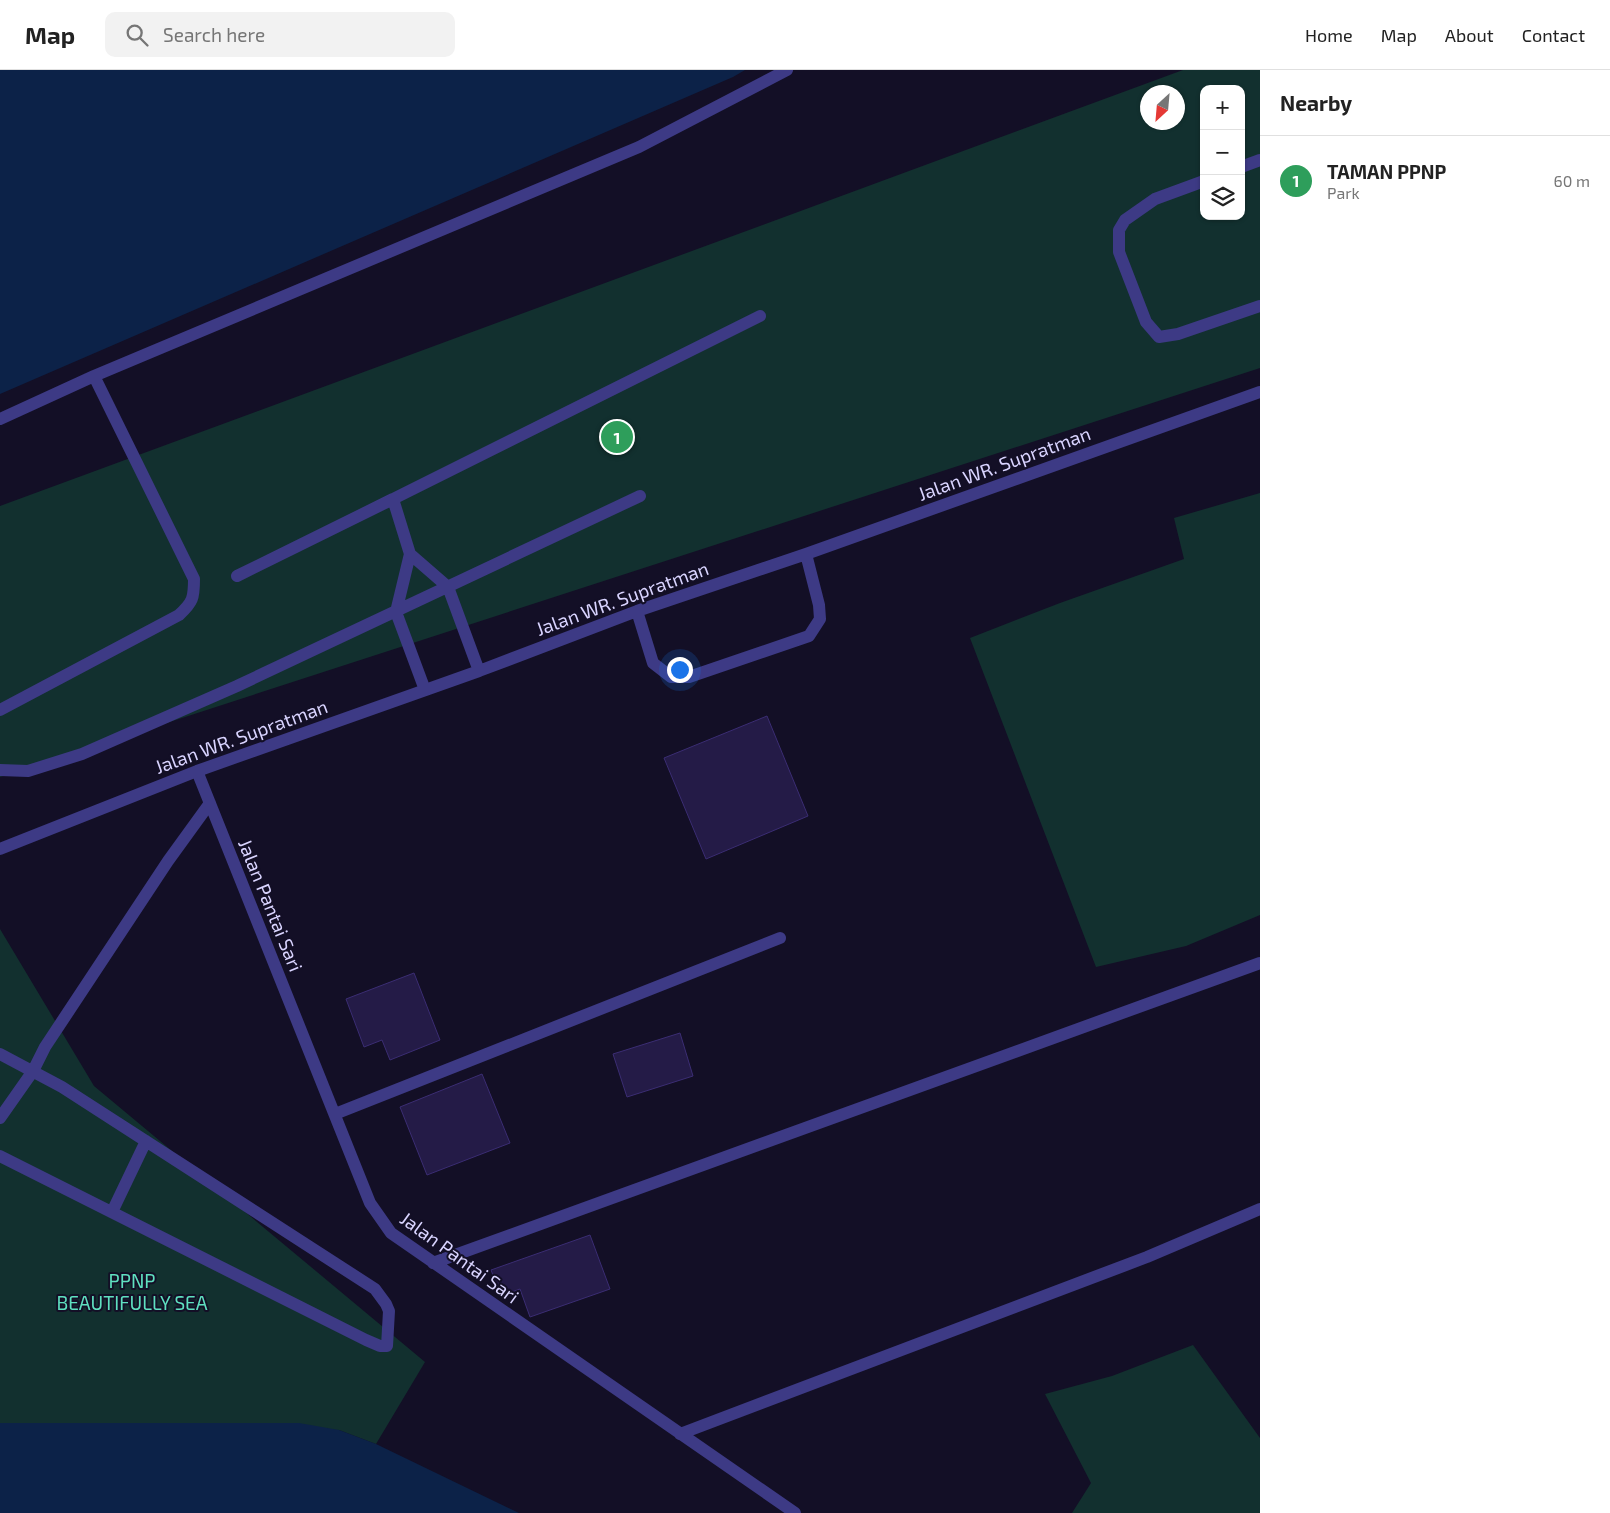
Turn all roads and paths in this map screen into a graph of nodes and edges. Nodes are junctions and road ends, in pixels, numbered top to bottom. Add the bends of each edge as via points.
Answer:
1 (787, 70) edge
2 (1260, 160) edge
3 (1245, 166) edge
4 (1200, 182) edge
5 (1260, 306) edge
6 (760, 316) dead end
7 (94, 376) junction
8 (1260, 392) edge
9 (0, 420) edge
10 (640, 496) dead end
11 (393, 499) junction
12 (410, 554) junction
13 (806, 554) junction
14 (237, 576) dead end
15 (448, 587) junction
16 (396, 612) junction
17 (637, 612) junction
18 (479, 670) junction
19 (425, 690) junction
20 (0, 710) edge
21 (0, 770) edge
22 (197, 771) junction
23 (210, 803) junction
24 (0, 849) edge
25 (780, 938) dead end
26 (1260, 963) edge
27 (0, 1054) edge
28 (33, 1071) junction
29 (336, 1114) junction
30 (0, 1118) edge
31 (146, 1141) junction
32 (0, 1156) edge
33 (1260, 1209) edge
34 (112, 1212) junction
35 (433, 1263) junction
36 (680, 1434) junction
37 (795, 1513) edge

1 - 7 street via 639,147
2 - 3 street
4 - 5 street via 1155,199 1125,220 1119,230 1119,252 1146,322 1159,337 1178,334
6 - 11 street
7 - 9 street
7 - 20 street via 194,579 194,597 190,606 179,615
8 - 13 street, Jalan WR. Supratman
10 - 15 street
11 - 12 street
11 - 14 street
12 - 15 street
12 - 16 street
13 - 17 street, Jalan WR. Supratman
13 - 17 street via 820,619 809,636 689,677 671,677 652,663
15 - 16 street
15 - 18 street
16 - 19 street
16 - 21 street via 82,754 28,771
17 - 18 street, Jalan WR. Supratman
18 - 19 street, Jalan WR. Supratman
19 - 22 street, Jalan WR. Supratman
22 - 23 street, Jalan Pantai Sari
22 - 24 street, Jalan WR. Supratman
23 - 28 street via 66,1015
23 - 29 street, Jalan Pantai Sari
25 - 29 street
26 - 35 street
27 - 28 street
28 - 30 street
28 - 31 street via 62,1086
29 - 35 street, Jalan Pantai Sari via 370,1203 391,1233
31 - 34 street
31 - 34 street via 375,1289 389,1311 387,1346 366,1340
32 - 34 street
33 - 36 street via 1146,1258
35 - 36 street, Jalan Pantai Sari
36 - 37 street, Jalan Pantai Sari

